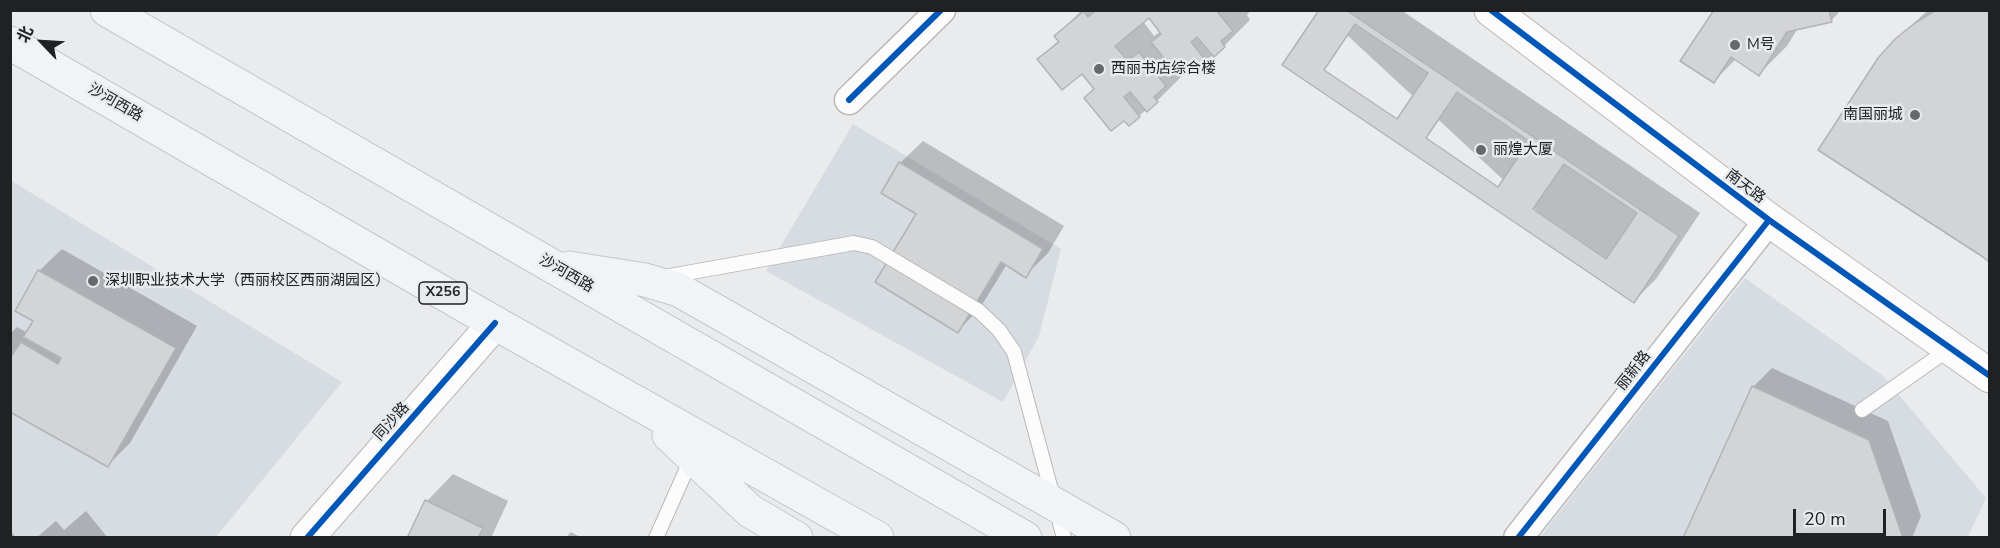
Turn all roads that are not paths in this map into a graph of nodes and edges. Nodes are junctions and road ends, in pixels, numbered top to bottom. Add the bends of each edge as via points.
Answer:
1 (107, 10) edge
2 (941, 10) edge
3 (1491, 10) edge
4 (10, 43) edge
5 (849, 100) dead end
6 (1769, 220) junction
7 (550, 265) junction
8 (645, 280) junction
9 (495, 323) junction
10 (1949, 349) junction
11 (1989, 376) edge
12 (631, 399) junction
13 (1862, 410) dead end
14 (692, 456) junction
15 (1055, 504) junction
16 (307, 537) edge
17 (656, 537) edge
18 (796, 537) edge
19 (878, 537) edge
20 (1025, 537) edge
21 (1064, 537) edge
22 (1114, 537) edge
23 (1518, 537) edge

1 - 7 main road, 沙河西路
2 - 5 street
3 - 6 street, 南天路
4 - 9 main road, 沙河西路 / X256
6 - 10 street, 南天路
6 - 23 street, 丽新路
7 - 8 main road
7 - 20 main road, 沙河西路
8 - 15 main road via 679,291
8 - 15 lane via 854,243 872,247 979,311 999,330 1014,352
9 - 12 main road, 沙河西路 / X256
9 - 16 street, 同沙路
10 - 11 street, 南天路
10 - 13 lane
12 - 14 main road
12 - 19 main road, 沙河西路 / X256
14 - 17 lane
14 - 18 main road via 750,511
15 - 21 lane
15 - 22 main road

